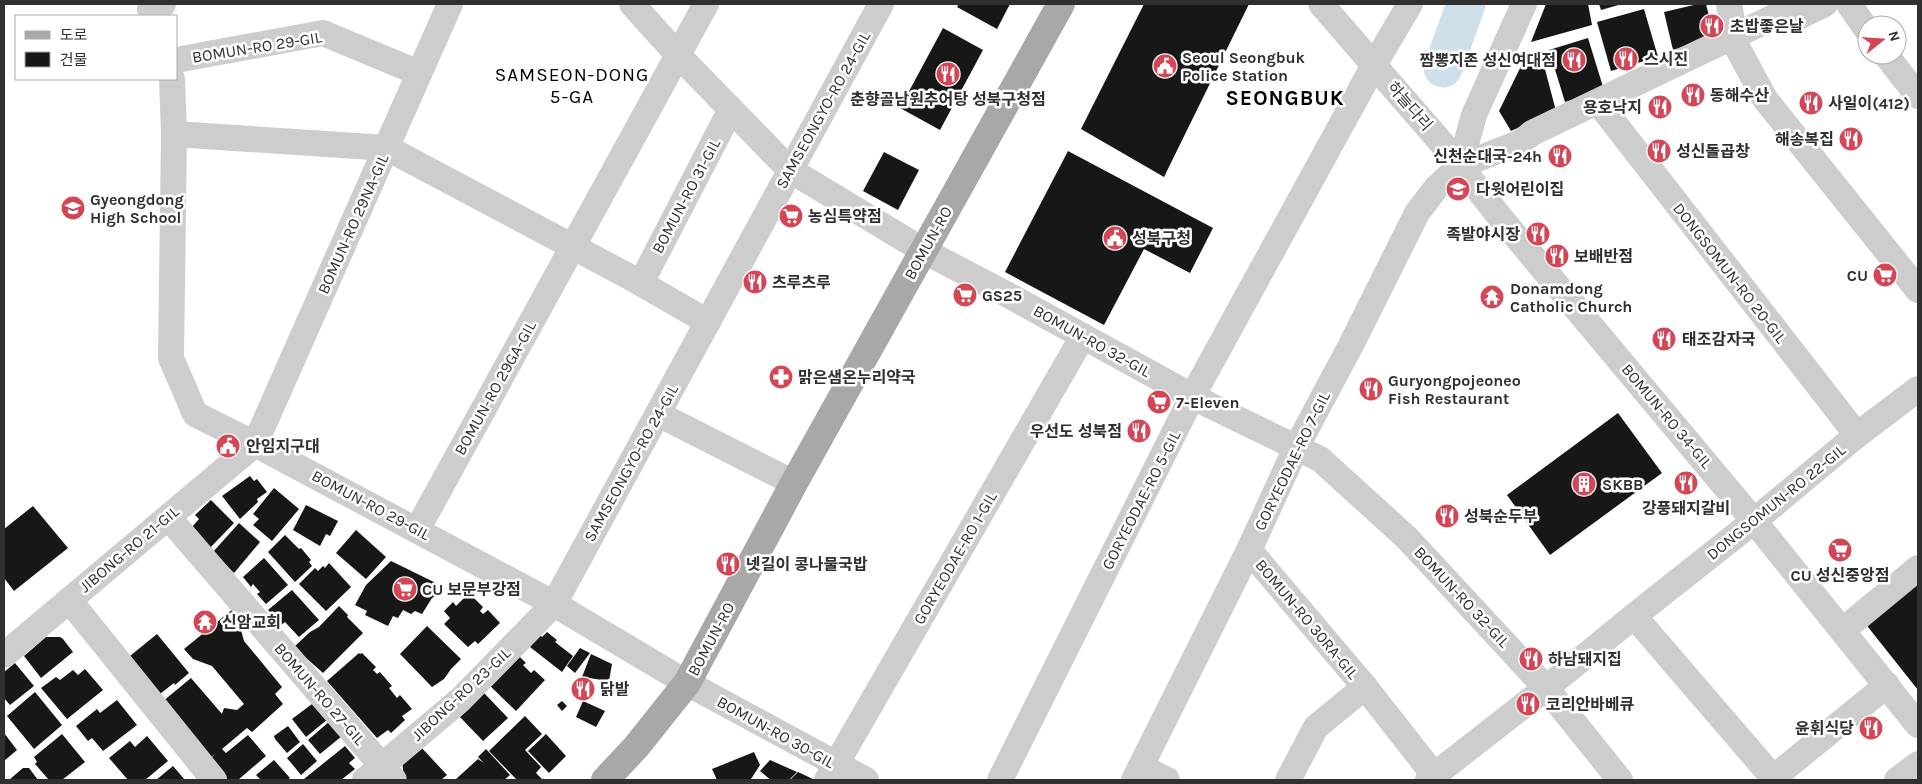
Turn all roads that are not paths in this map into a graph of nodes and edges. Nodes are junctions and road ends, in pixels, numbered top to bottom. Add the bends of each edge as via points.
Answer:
1 (450, 4) edge
2 (632, 4) edge
3 (706, 4) edge
4 (881, 4) edge
5 (1061, 4) edge
6 (1321, 4) edge
7 (1410, 4) edge
8 (1524, 4) edge
9 (1729, 4) edge
10 (1801, 4) edge
11 (1825, 4) edge
12 (1849, 4) edge
13 (1857, 16) edge
14 (1736, 42) junction
15 (678, 55) junction
16 (178, 60) edge
17 (1374, 65) junction
18 (1894, 65) edge
19 (419, 73) junction
20 (172, 80) edge
21 (1918, 96) edge
22 (731, 109) junction
23 (1604, 110) junction
24 (174, 134) junction
25 (1521, 142) junction
26 (387, 148) junction
27 (1453, 157) junction
28 (790, 170) junction
29 (574, 247) junction
30 (924, 251) junction
31 (640, 284) junction
32 (1918, 290) edge
33 (708, 322) junction
34 (1083, 336) junction
35 (1918, 389) edge
36 (1200, 400) junction
37 (658, 414) junction
38 (1857, 435) junction
39 (255, 444) junction
40 (1294, 447) junction
41 (794, 483) junction
42 (168, 516) junction
43 (1754, 521) junction
44 (417, 530) junction
45 (1248, 550) junction
46 (1918, 568) edge
47 (69, 600) junction
48 (554, 604) junction
49 (1634, 616) junction
50 (1842, 630) junction
51 (4, 655) edge
52 (687, 683) junction
53 (1886, 685) junction
54 (1365, 687) junction
55 (1546, 688) junction
56 (1918, 725) edge
57 (1918, 764) edge
58 (831, 772) edge
59 (1137, 774) edge
60 (380, 776) edge
61 (1610, 777) edge
62 (1433, 779) edge
63 (1774, 779) edge
64 (214, 780) edge
65 (605, 780) edge
66 (866, 780) edge
67 (1000, 780) edge
68 (1167, 780) edge
69 (1288, 780) edge
70 (1897, 780) edge

1 - 19 street, BOMUN-RO 29NA-GIL
2 - 15 street
3 - 15 street, BOMUN-RO 29GA-GIL
4 - 28 street, SAMSEONGYO-RO 24-GIL
5 - 30 main road, BOMUN-RO
6 - 17 street
7 - 17 street, GORYEODAE-RO 5-GIL
8 - 27 street
9 - 14 street
10 - 14 street
11 - 14 street
12 - 13 street
14 - 23 street
14 - 25 street via 1532,133
14 - 32 street via 1765,99
15 - 22 street
15 - 29 street, BOMUN-RO 29GA-GIL
16 - 19 street, BOMUN-RO 29-GIL via 323,33
17 - 27 street, 하늘다리
17 - 36 street, GORYEODAE-RO 5-GIL
18 - 21 street
19 - 26 street, BOMUN-RO 29NA-GIL
20 - 24 street, BOMUN-RO 29-GIL
22 - 28 street
22 - 31 street, BOMUN-RO 31-GIL
23 - 25 street via 1534,142
23 - 38 street, DONGSOMUN-RO 20-GIL
24 - 26 street
24 - 39 street, BOMUN-RO 29-GIL via 171,358 195,414
25 - 27 street
26 - 29 street
26 - 39 street, BOMUN-RO 29NA-GIL
27 - 40 street, GORYEODAE-RO 7-GIL via 1417,213 1351,345
27 - 43 street, BOMUN-RO 34-GIL
28 - 30 street
28 - 33 street, SAMSEONGYO-RO 24-GIL
29 - 31 street
29 - 44 street, BOMUN-RO 29GA-GIL
30 - 34 street, BOMUN-RO 32-GIL
30 - 41 main road, BOMUN-RO
31 - 33 street
33 - 37 street, SAMSEONGYO-RO 24-GIL
34 - 36 street, BOMUN-RO 32-GIL
34 - 58 street, GORYEODAE-RO 1-GIL
35 - 38 street, DONGSOMUN-RO 22-GIL
36 - 40 street, BOMUN-RO 32-GIL
36 - 67 street, GORYEODAE-RO 5-GIL
37 - 41 street
37 - 48 street, SAMSEONGYO-RO 24-GIL
38 - 43 street, DONGSOMUN-RO 22-GIL
39 - 42 street, JIBONG-RO 21-GIL
39 - 44 street, BOMUN-RO 29-GIL
40 - 45 street, GORYEODAE-RO 7-GIL
40 - 55 street, BOMUN-RO 32-GIL via 1320,459 1407,538
41 - 52 main road, BOMUN-RO
42 - 47 street, JIBONG-RO 21-GIL
42 - 60 street, BOMUN-RO 27-GIL
43 - 49 street, DONGSOMUN-RO 22-GIL
43 - 50 street, BOMUN-RO 34-GIL
44 - 48 street, BOMUN-RO 29-GIL
45 - 54 street, BOMUN-RO 30RA-GIL
45 - 59 street, GORYEODAE-RO 7-GIL
46 - 50 street
47 - 51 street, JIBONG-RO 21-GIL
47 - 64 street
48 - 52 street, BOMUN-RO 29-GIL
48 - 60 street, JIBONG-RO 23-GIL
49 - 55 street, DONGSOMUN-RO 22-GIL
49 - 63 street
50 - 53 street, BOMUN-RO 34-GIL
52 - 58 street, BOMUN-RO 30-GIL
52 - 65 main road, BOMUN-RO
53 - 56 street, BOMUN-RO 34-GIL
53 - 63 street
54 - 62 street, BOMUN-RO 30RA-GIL
54 - 69 street, BOMUN-RO 30RA-GIL via 1316,727
55 - 61 street, BOMUN-RO 32-GIL
55 - 62 street, DONGSOMUN-RO 22-GIL
57 - 70 street
58 - 66 street, BOMUN-RO 30-GIL
59 - 68 street, GORYEODAE-RO 7-GIL

